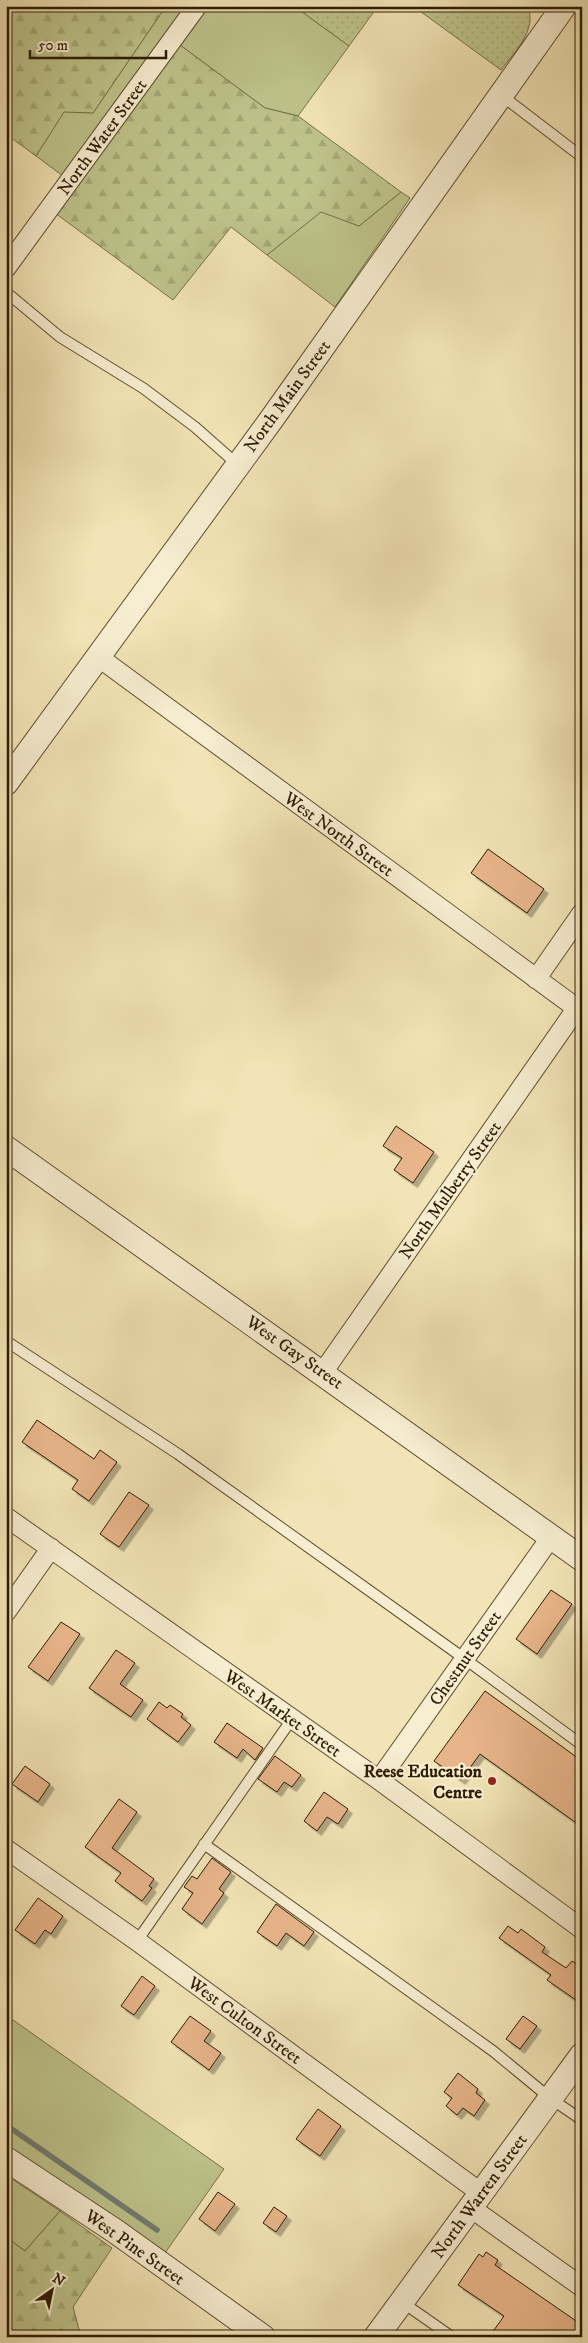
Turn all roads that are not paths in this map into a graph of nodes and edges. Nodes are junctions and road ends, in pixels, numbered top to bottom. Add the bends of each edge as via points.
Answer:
1 (197, 6) edge
2 (556, 9) edge
3 (501, 95) junction
4 (582, 157) edge
5 (6, 268) edge
6 (6, 292) edge
7 (238, 465) junction
8 (97, 656) junction
9 (6, 783) edge
10 (582, 913) edge
11 (536, 979) junction
12 (579, 1010) edge
13 (6, 1148) edge
14 (6, 1341) edge
15 (323, 1372) junction
16 (6, 1516) edge
17 (551, 1537) junction
18 (50, 1548) junction
19 (582, 1559) edge
20 (6, 1612) edge
21 (465, 1659) junction
22 (292, 1719) junction
23 (582, 1745) edge
24 (379, 1780) junction
25 (204, 1844) junction
26 (6, 1849) edge
27 (582, 1929) edge
28 (137, 1941) junction
29 (582, 2055) edge
30 (550, 2098) junction
31 (582, 2120) edge
32 (6, 2159) edge
33 (476, 2201) junction
34 (582, 2287) edge
35 (401, 2302) junction
36 (263, 2337) edge
37 (376, 2337) edge
38 (452, 2337) edge

1 - 5 street, North Water Street
2 - 3 street, North Main Street
3 - 4 lane
3 - 7 street, North Main Street
6 - 7 lane via 60,337 143,388 188,421
7 - 8 street, North Main Street
8 - 9 street, North Main Street
8 - 11 street, West North Street
10 - 11 street
11 - 12 street, West North Street
12 - 15 street, North Mulberry Street
13 - 15 street, West Gay Street
14 - 21 lane via 178,1454
15 - 17 street, West Gay Street
16 - 18 street, West Market Street
17 - 19 street, West Gay Street
17 - 21 street, Chestnut Street
18 - 20 street
18 - 22 street, West Market Street
21 - 23 lane
21 - 24 street, Chestnut Street
22 - 24 street, West Market Street
22 - 25 lane
24 - 27 street, West Market Street
25 - 28 lane
25 - 30 lane via 493,2051
26 - 28 street, West Culton Street
28 - 33 street, West Culton Street
29 - 30 street, North Warren Street
30 - 31 lane
30 - 33 street, North Warren Street
32 - 36 street, West Pine Street
33 - 34 street, West Culton Street
33 - 35 street, North Warren Street
35 - 37 street, North Warren Street
35 - 38 lane

